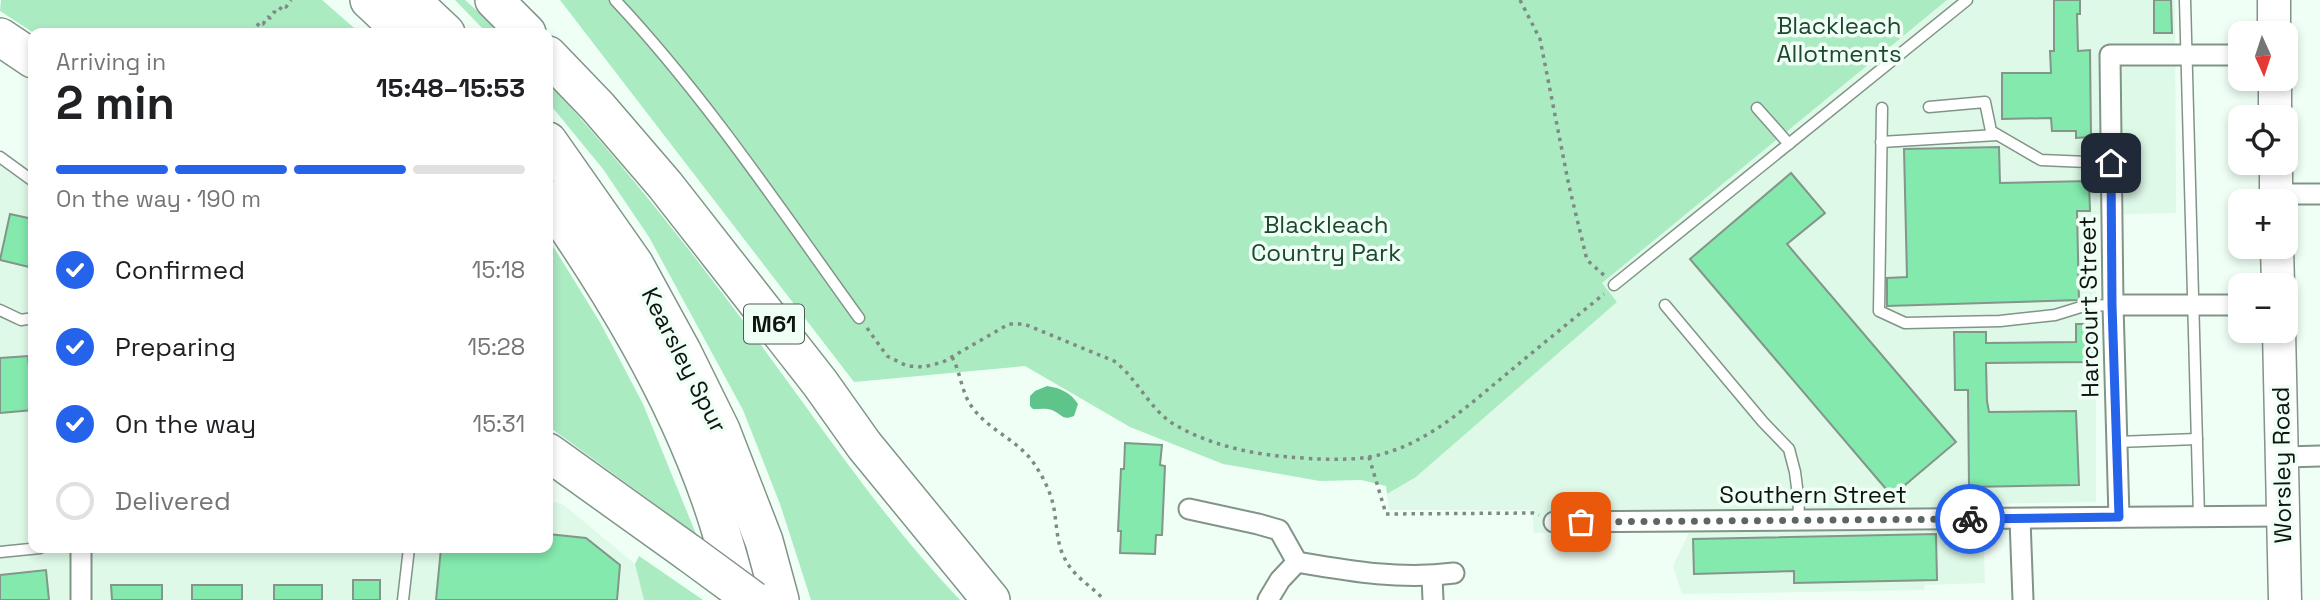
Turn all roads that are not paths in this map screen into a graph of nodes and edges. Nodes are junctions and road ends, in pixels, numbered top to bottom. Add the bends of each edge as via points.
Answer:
1 (369, 0) edge
2 (411, 0) edge
3 (436, 0) edge
4 (494, 0) edge
5 (615, 0) edge
6 (1967, 0) edge
7 (2185, 0) edge
8 (2274, 0) edge
9 (2274, 21) edge
10 (399, 28) edge
11 (441, 28) edge
12 (463, 28) edge
13 (522, 28) edge
14 (2186, 55) junction
15 (2228, 55) edge
16 (553, 60) edge
17 (1929, 107) dead end
18 (1757, 108) dead end
19 (1882, 108) dead end
20 (1998, 135) junction
21 (1881, 142) junction
22 (1789, 144) junction
23 (553, 148) edge
24 (0, 158) edge
25 (2111, 163) junction
26 (28, 178) edge
27 (2320, 194) edge
28 (2298, 196) edge
29 (553, 206) edge
30 (1614, 285) road end
31 (2228, 304) edge
32 (1665, 305) dead end
33 (2112, 305) junction
34 (2193, 305) junction
35 (0, 310) edge
36 (859, 318) road end
37 (28, 319) edge
38 (2279, 343) edge
39 (2197, 439) junction
40 (2117, 442) junction
41 (553, 456) edge
42 (2320, 456) edge
43 (2282, 457) junction
44 (1189, 509) dead end
45 (2283, 516) junction
46 (2119, 517) junction
47 (2199, 517) junction
48 (1798, 519) junction
49 (2021, 519) junction
50 (1554, 522) road end
51 (28, 549) edge
52 (0, 552) edge
53 (81, 553) edge
54 (408, 553) edge
55 (1297, 562) junction
56 (1454, 573) dead end
57 (1432, 576) junction
58 (81, 600) edge
59 (403, 600) edge
60 (740, 600) edge
61 (753, 600) edge
62 (780, 600) edge
63 (990, 600) edge
64 (1268, 600) edge
65 (1433, 600) edge
66 (2023, 600) edge
67 (2285, 600) edge

1 - 10 highway
2 - 11 highway
3 - 12 highway
4 - 13 highway
5 - 36 lane via 720,125
6 - 22 lane
7 - 14 lane
8 - 9 main road
14 - 15 street
14 - 25 street, Harcourt Street via 2110,55
14 - 34 lane
16 - 63 highway, M61 via 665,185 864,445
17 - 20 lane via 1985,102 1991,131
18 - 22 lane
19 - 21 lane
20 - 21 lane
20 - 25 lane via 2041,160
21 - 33 lane via 1879,310 1905,323 2000,321
22 - 30 lane
23 - 62 highway, Kearsley Spur via 635,265 682,351 721,430 764,541
24 - 26 lane
25 - 33 street, Harcourt Street
27 - 28 street
29 - 60 highway, Kearsley Spur via 621,314 691,448
31 - 34 street
32 - 48 lane via 1789,449
33 - 34 street
33 - 40 street, Harcourt Street
34 - 39 lane
35 - 37 lane
38 - 43 main road, Worsley Road
39 - 40 lane
39 - 47 lane
40 - 46 street, Harcourt Street
41 - 61 highway, bridge
42 - 43 street
43 - 45 main road, Worsley Road
44 - 55 street via 1279,530
45 - 47 street, Southern Street
45 - 67 main road, Worsley Road
46 - 47 street, Southern Street
46 - 49 street, Southern Street
48 - 49 street, Southern Street
48 - 50 street, Southern Street
49 - 66 street
51 - 52 lane
53 - 58 street
54 - 59 lane
55 - 57 street via 1364,574
55 - 64 street
56 - 57 street
57 - 65 street

